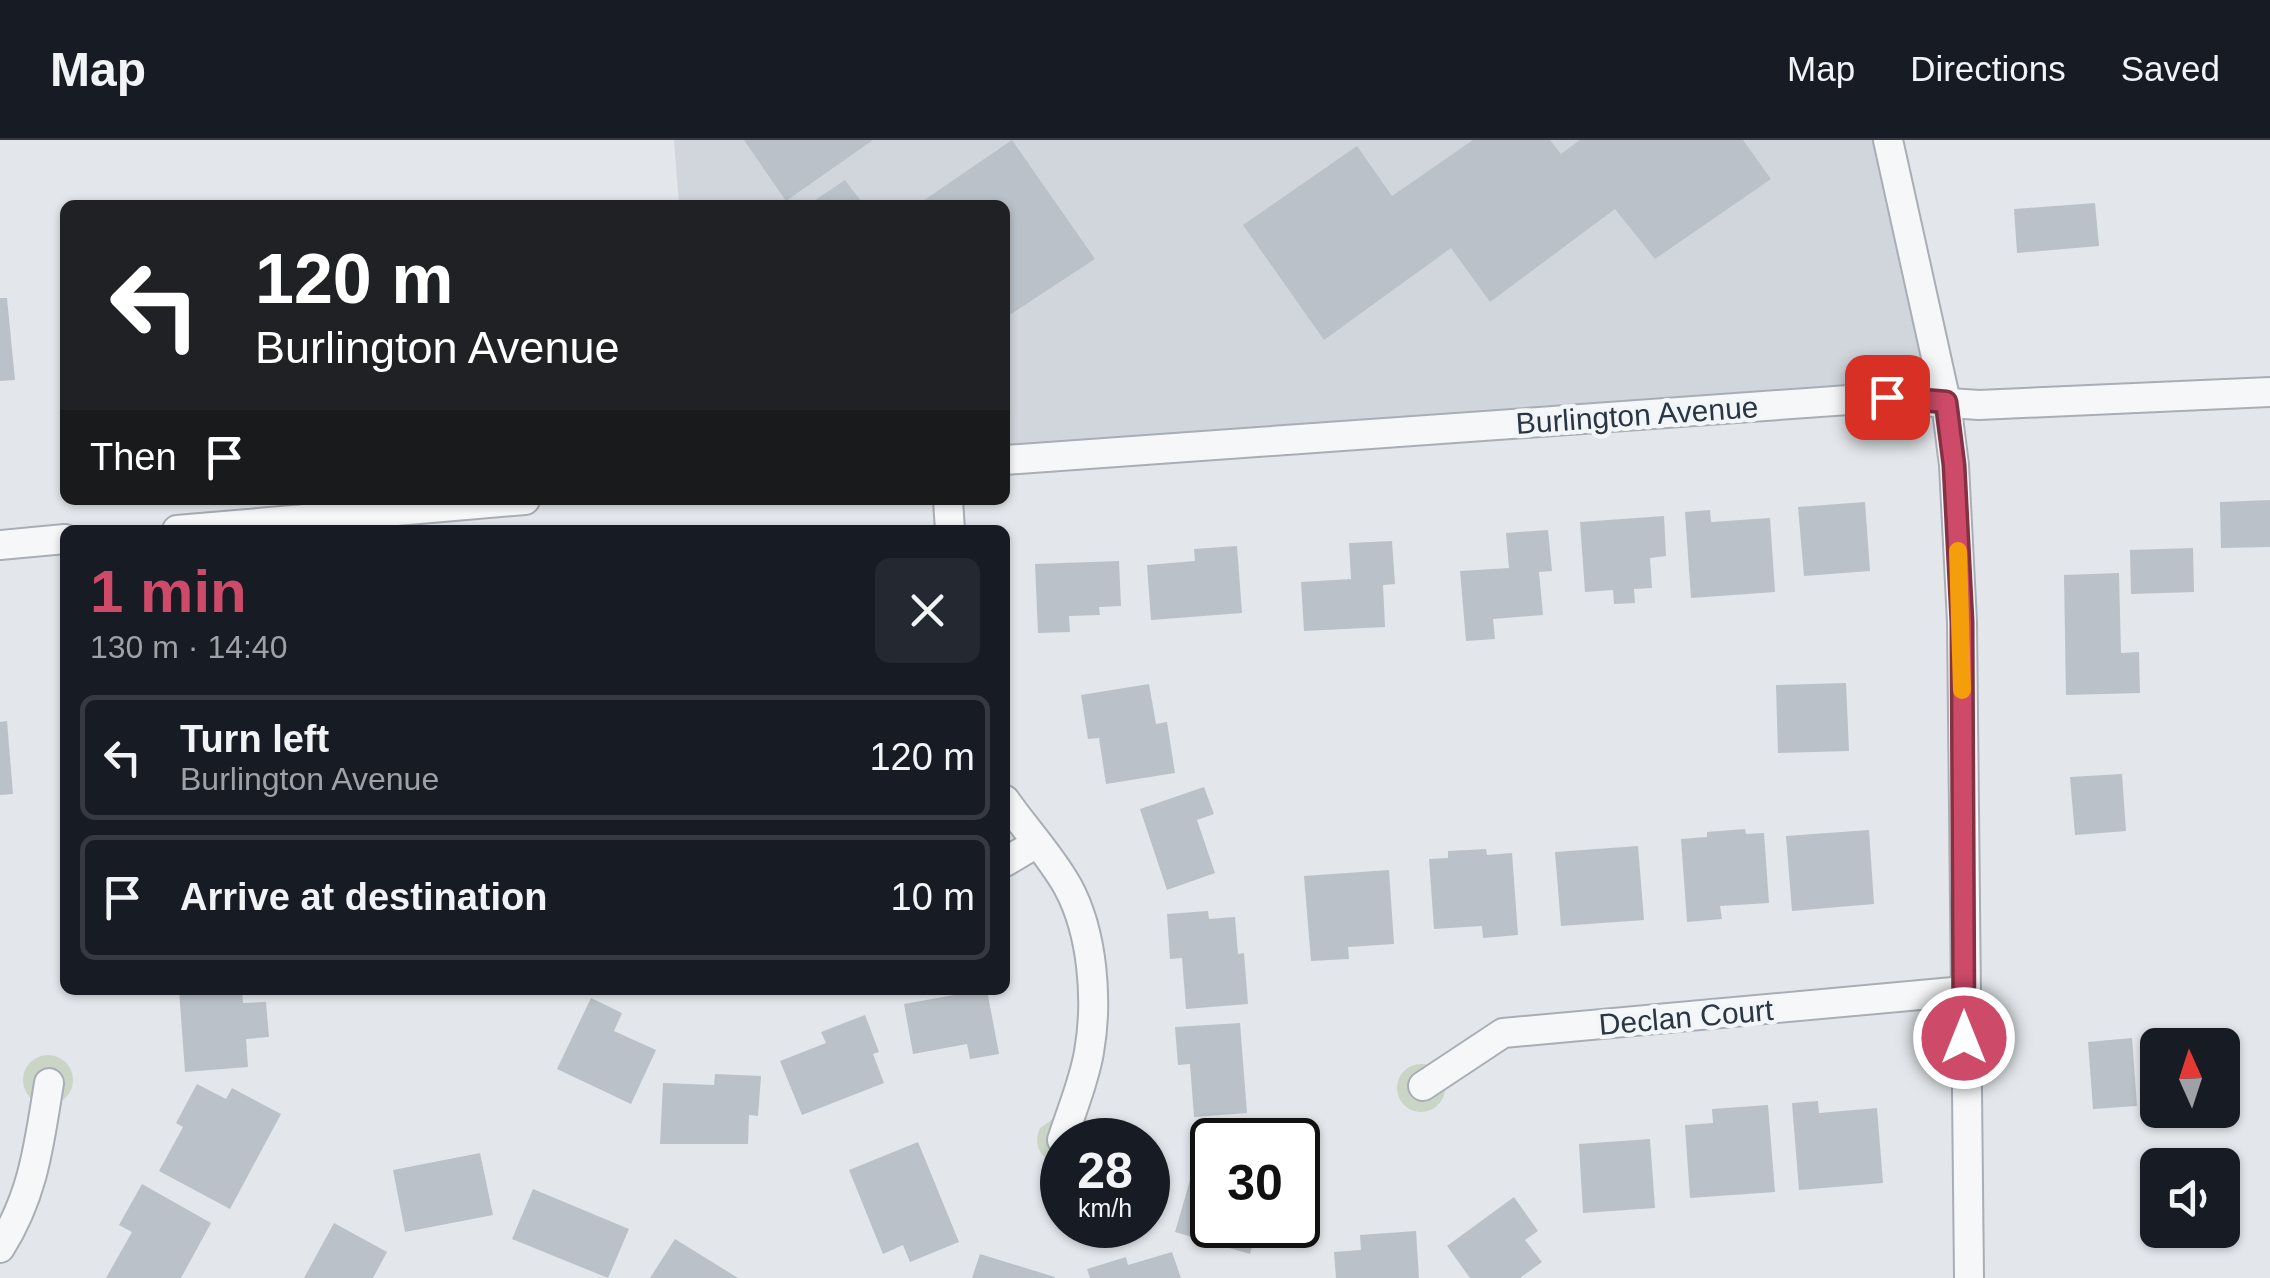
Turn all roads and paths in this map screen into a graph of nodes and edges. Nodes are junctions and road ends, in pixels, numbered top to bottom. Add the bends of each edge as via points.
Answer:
1 (1888, 140) edge
2 (2270, 392) edge
3 (1946, 402) junction
4 (1010, 460) edge
5 (467, 505) edge
6 (235, 525) edge
7 (60, 539) edge
8 (0, 544) edge
9 (1010, 807) edge
10 (1037, 843) junction
11 (1010, 859) edge
12 (1964, 991) junction
13 (49, 1083) dead end
14 (1423, 1086) dead end
15 (1069, 1118) edge
16 (0, 1248) edge
17 (1970, 1278) edge

1 - 3 street
2 - 3 street, Burlington Avenue
3 - 4 street, Burlington Avenue via 1877,398
3 - 12 street via 1962,622
5 - 6 street
7 - 8 street
9 - 10 street
10 - 11 street
10 - 15 street via 1068,888 1083,929 1093,997 1089,1052
12 - 14 street, Declan Court via 1503,1033
12 - 17 street
13 - 16 street via 34,1178

